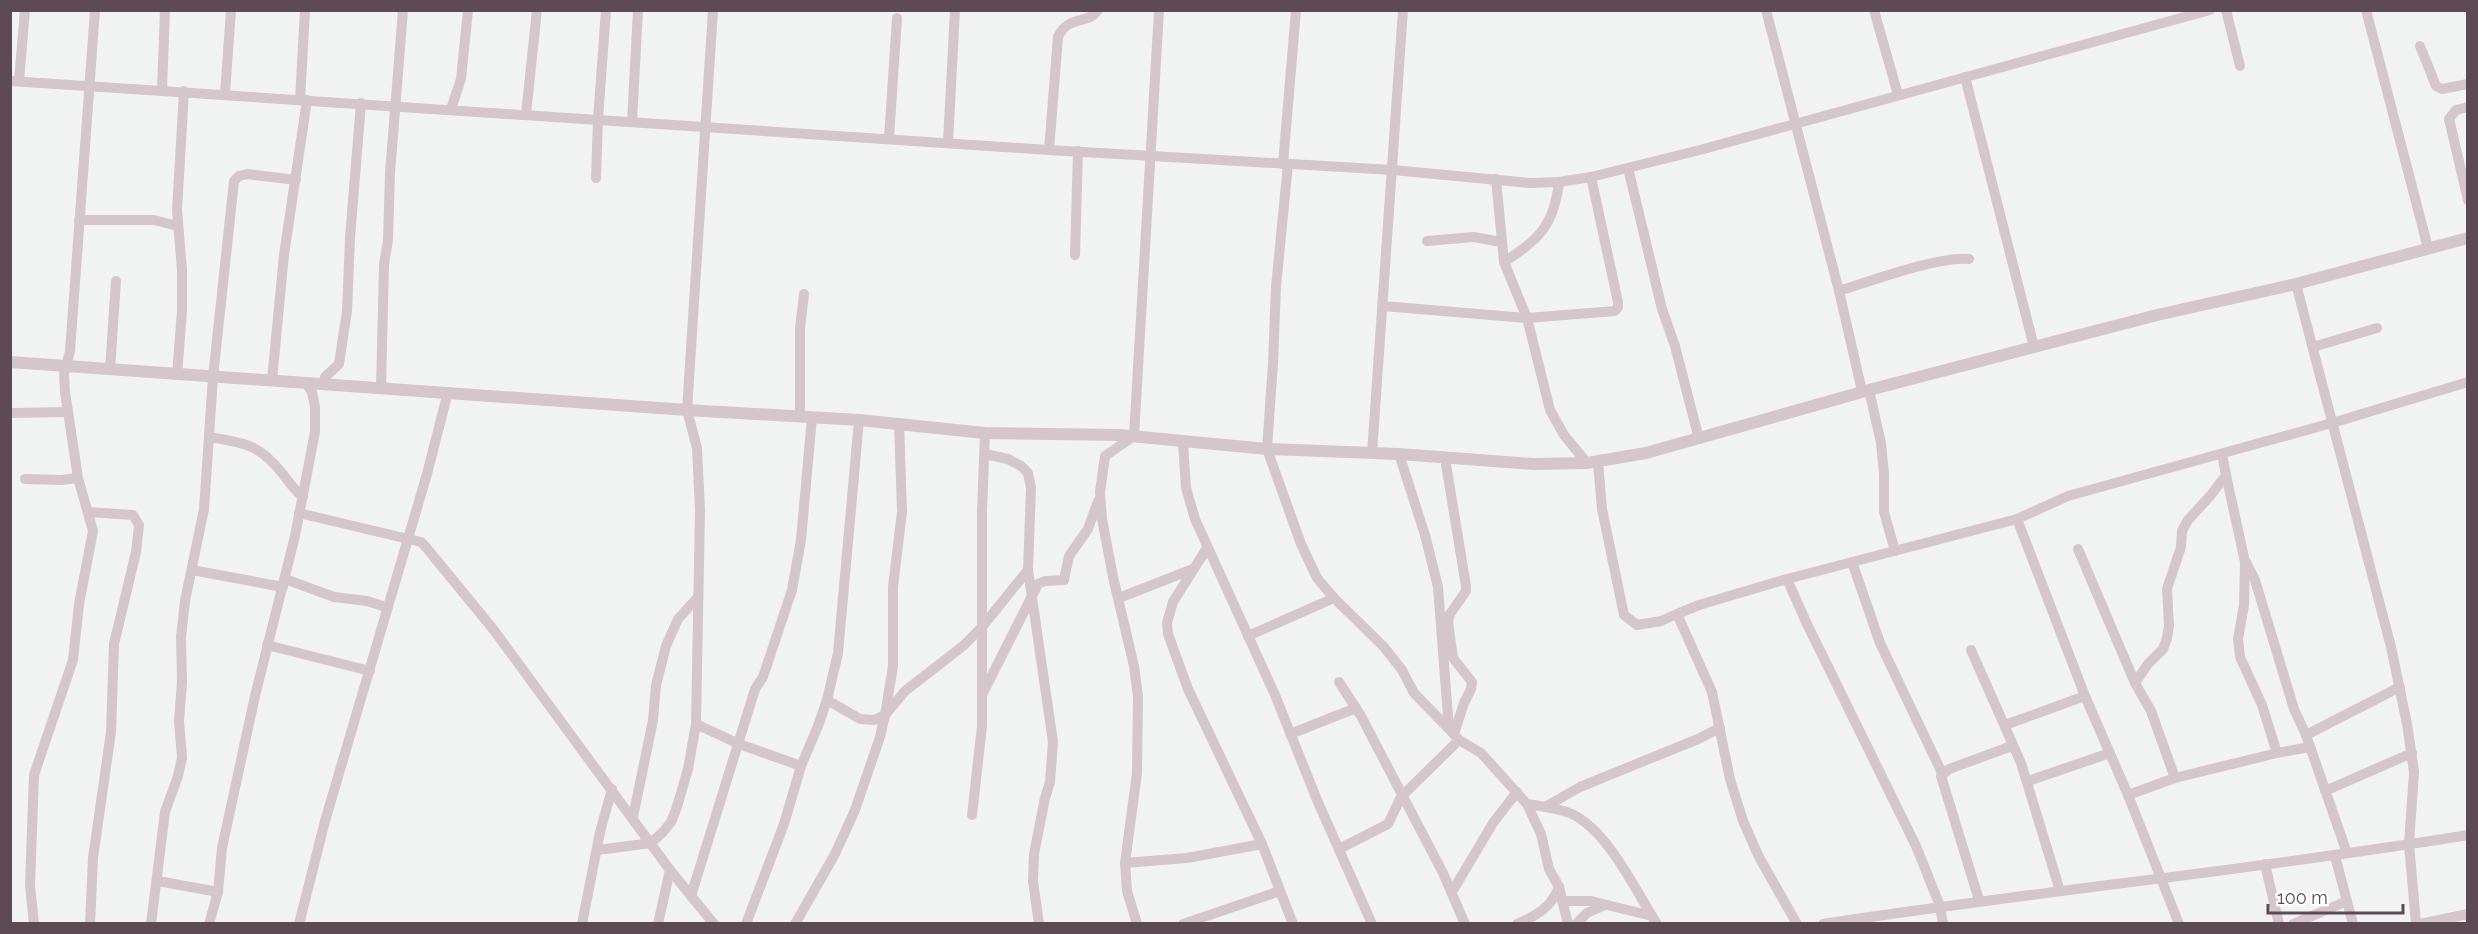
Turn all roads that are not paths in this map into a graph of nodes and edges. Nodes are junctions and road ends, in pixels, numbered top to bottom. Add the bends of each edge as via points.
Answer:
1 (25, 10) edge
2 (95, 10) edge
3 (165, 10) edge
4 (231, 10) edge
5 (305, 10) edge
6 (403, 10) edge
7 (468, 10) edge
8 (537, 10) edge
9 (606, 10) edge
10 (638, 10) edge
11 (713, 10) edge
12 (955, 10) edge
13 (1098, 10) edge
14 (1159, 10) edge
15 (1296, 10) edge
16 (1403, 10) edge
17 (1766, 10) edge
18 (1874, 10) edge
19 (2210, 10) edge
20 (2226, 10) edge
21 (2366, 10) edge
22 (897, 18) dead end
23 (2420, 46) dead end
24 (2240, 66) dead end
25 (1965, 77) junction
26 (15, 81) edge
27 (2468, 84) edge
28 (88, 86) junction
29 (162, 90) junction
30 (184, 91) junction
31 (225, 94) junction
32 (1898, 95) junction
33 (303, 100) junction
34 (361, 103) junction
35 (395, 105) junction
36 (2468, 106) edge
37 (451, 109) junction
38 (526, 114) junction
39 (598, 119) junction
40 (633, 122) junction
41 (1795, 123) junction
42 (705, 126) junction
43 (889, 138) junction
44 (948, 142) junction
45 (1050, 150) junction
46 (1078, 151) junction
47 (1150, 155) junction
48 (1285, 164) junction
49 (1628, 168) junction
50 (1392, 170) junction
51 (1591, 177) junction
52 (596, 178) dead end
53 (1496, 179) junction
54 (296, 180) junction
55 (1559, 182) junction
56 (2468, 200) edge
57 (79, 220) junction
58 (177, 226) junction
59 (2468, 238) edge
60 (1427, 241) dead end
61 (1501, 242) junction
62 (2428, 248) junction
63 (1075, 255) dead end
64 (1970, 259) dead end
65 (1504, 262) junction
66 (116, 281) dead end
67 (2296, 284) junction
68 (1839, 291) junction
69 (804, 294) dead end
70 (1383, 306) junction
71 (1527, 318) junction
72 (2377, 328) dead end
73 (2034, 347) junction
74 (2313, 347) junction
75 (10, 362) edge
76 (66, 367) junction
77 (110, 370) junction
78 (177, 375) junction
79 (213, 377) junction
80 (272, 380) junction
81 (2468, 382) edge
82 (306, 383) junction
83 (323, 384) junction
84 (381, 387) junction
85 (1866, 391) junction
86 (448, 392) junction
87 (687, 410) junction
88 (68, 412) junction
89 (10, 413) edge
90 (806, 417) junction
91 (859, 420) junction
92 (899, 423) junction
93 (2332, 423) junction
94 (985, 433) junction
95 (1134, 436) junction
96 (209, 437) junction
97 (1699, 439) junction
98 (1183, 442) junction
99 (1267, 449) junction
100 (1372, 453) junction
101 (985, 454) junction
102 (1399, 454) junction
103 (2222, 454) junction
104 (1445, 458) junction
105 (1593, 462) junction
106 (2226, 475) junction
107 (78, 478) junction
108 (25, 479) dead end
109 (1100, 492) junction
110 (303, 497) junction
111 (88, 512) junction
112 (299, 513) junction
113 (2017, 519) junction
114 (408, 540) junction
115 (1207, 548) junction
116 (2078, 549) dead end
117 (1895, 551) junction
118 (1852, 562) junction
119 (2246, 562) junction
120 (1193, 569) junction
121 (192, 570) junction
122 (1028, 570) junction
123 (1787, 579) junction
124 (284, 583) junction
125 (1032, 593) junction
126 (698, 597) junction
127 (1119, 598) junction
128 (1334, 598) junction
129 (386, 607) junction
130 (1677, 614) junction
131 (982, 627) junction
132 (1248, 636) junction
133 (267, 645) junction
134 (1971, 650) dead end
135 (370, 671) junction
136 (1339, 682) dead end
137 (2135, 683) junction
138 (2400, 687) junction
139 (982, 696) junction
140 (2085, 696) junction
141 (827, 700) junction
142 (1356, 708) junction
143 (885, 715) junction
144 (696, 724) junction
145 (2005, 725) junction
146 (1720, 728) junction
147 (1290, 734) junction
148 (1454, 734) junction
149 (2306, 735) junction
150 (740, 744) junction
151 (2012, 746) junction
152 (2310, 747) junction
153 (2110, 753) junction
154 (2277, 753) junction
155 (2412, 753) junction
156 (801, 766) junction
157 (1942, 774) junction
158 (2175, 778) junction
159 (2028, 781) junction
160 (612, 789) junction
161 (2325, 791) junction
162 (1517, 792) junction
163 (2128, 795) junction
164 (1401, 797) junction
165 (1527, 804) junction
166 (1545, 807) junction
167 (972, 815) dead end
168 (633, 817) junction
169 (2468, 835) edge
170 (651, 843) junction
171 (1262, 844) junction
172 (2409, 844) junction
173 (1338, 849) junction
174 (598, 850) junction
175 (2347, 853) junction
176 (2335, 856) junction
177 (1125, 863) junction
178 (2265, 864) junction
179 (670, 870) junction
180 (2160, 880) junction
181 (158, 881) junction
182 (1559, 887) junction
183 (1280, 891) junction
184 (2060, 891) junction
185 (218, 892) junction
186 (1452, 892) junction
187 (691, 896) junction
188 (1979, 900) junction
189 (1562, 901) junction
190 (2347, 901) junction
191 (1605, 905) junction
192 (1940, 906) junction
193 (2468, 914) edge
194 (1654, 920) edge
195 (1829, 923) edge
196 (34, 924) edge
197 (90, 924) edge
198 (151, 924) edge
199 (209, 924) edge
200 (299, 924) edge
201 (582, 924) edge
202 (658, 924) edge
203 (714, 924) edge
204 (746, 924) edge
205 (795, 924) edge
206 (1039, 924) edge
207 (1137, 924) edge
208 (1183, 924) edge
209 (1293, 924) edge
210 (1372, 924) edge
211 (1465, 924) edge
212 (1517, 924) edge
213 (1568, 924) edge
214 (1576, 924) edge
215 (1797, 924) edge
216 (1943, 924) edge
217 (2179, 924) edge
218 (2279, 924) edge
219 (2293, 924) edge
220 (2353, 924) edge
221 (2418, 924) edge

1 - 26 street
2 - 28 street
3 - 29 street
4 - 31 street
5 - 33 street
6 - 35 street
7 - 37 street via 461,79
8 - 38 street
9 - 39 street
10 - 40 street
11 - 42 street
12 - 44 street
13 - 45 street via 1068,24 1058,37
14 - 47 street
15 - 48 street
16 - 50 street
17 - 41 street
18 - 32 street
19 - 25 street
20 - 24 street
21 - 62 street
22 - 43 street
23 - 27 street via 2436,86 2442,89
25 - 32 street
25 - 73 street
26 - 28 street
28 - 29 street
28 - 57 street
29 - 30 street
30 - 31 street
30 - 58 street
31 - 33 street
32 - 41 street
33 - 34 street
33 - 54 street
34 - 35 street
34 - 83 street via 347,311 339,364
35 - 37 street
35 - 84 street via 384,265
36 - 56 street via 2456,110 2449,119
37 - 38 street
38 - 39 street
39 - 40 street
39 - 52 street
40 - 42 street
41 - 49 street
41 - 68 street
42 - 43 street
42 - 87 street
43 - 44 street
44 - 45 street
45 - 46 street
46 - 47 street
46 - 63 street
47 - 48 street
47 - 95 street
48 - 50 street
48 - 99 street
49 - 51 street
49 - 97 street
50 - 53 street
50 - 70 street
51 - 55 street
51 - 71 street via 1618,307 1610,312
53 - 55 street
53 - 61 street
54 - 79 street via 247,174 234,181
54 - 80 street
55 - 65 street via 1557,202 1540,235
57 - 58 street via 154,220
57 - 76 street
58 - 78 street via 182,270
59 - 62 street
60 - 61 street via 1474,237
61 - 65 street
62 - 67 street
64 - 68 street via 1926,265
65 - 71 street
66 - 77 street
67 - 73 street
67 - 74 street
68 - 85 street
69 - 90 street via 800,328
70 - 71 street
70 - 100 street
71 - 105 street via 1550,410 1564,435
72 - 74 street
73 - 85 street
74 - 93 street
75 - 76 street
76 - 77 street
76 - 88 street
77 - 78 street
78 - 79 street
79 - 80 street
79 - 96 street
80 - 82 street
81 - 93 street
82 - 83 street
82 - 110 street via 314,399 316,421
83 - 84 street
84 - 86 street
85 - 97 street
85 - 117 street via 1881,443 1884,512
86 - 87 street
86 - 114 street
87 - 90 street
87 - 126 street via 697,448
88 - 89 street
88 - 107 street
90 - 91 street
90 - 150 street via 801,540 792,590 763,677 755,689
91 - 92 street
91 - 141 street via 839,645
92 - 94 street
92 - 143 street via 902,512 893,587 893,666
93 - 103 street
93 - 138 street
94 - 95 street
94 - 101 street
95 - 98 street
95 - 109 street via 1105,456
96 - 110 street via 253,445
96 - 121 street via 204,509
97 - 105 street
98 - 99 street
98 - 115 street via 1186,488
99 - 100 street
99 - 128 street via 1301,544 1317,578
100 - 102 street
101 - 122 street via 1008,459 1028,473
101 - 131 street
102 - 104 street
102 - 148 street via 1438,587 1442,659
103 - 106 street
103 - 113 street via 2068,496
104 - 105 street via 1534,464
104 - 148 street via 1466,586 1448,622 1453,658 1472,682
105 - 130 street via 1624,615 1637,625 1647,625
106 - 119 street
106 - 137 street via 2182,531 2181,547 2167,589 2167,638 2163,649
107 - 108 street
107 - 111 street
109 - 125 street via 1088,529 1069,556 1064,580 1042,582
109 - 127 street via 1106,545
110 - 112 street
111 - 196 street via 93,531 73,660 37,763 32,790 30,885
111 - 197 street via 133,515 139,525 114,644 111,732 93,858
112 - 114 street
112 - 124 street
113 - 117 street
113 - 140 street
114 - 129 street
114 - 160 street via 421,542 494,629
115 - 120 street
115 - 132 street
116 - 137 street
117 - 118 street
118 - 123 street
118 - 157 street via 1880,643
119 - 149 street
119 - 154 street via 2238,639 2240,657 2262,705
120 - 127 street
120 - 171 street via 1168,612 1169,641
121 - 124 street
121 - 181 street via 181,637 182,758 165,812
122 - 125 street
122 - 131 street
123 - 130 street
123 - 192 street via 1916,846
124 - 129 street
124 - 133 street
125 - 139 street
125 - 206 street via 1053,742 1050,782 1034,854
126 - 144 street
126 - 168 street via 678,619 666,646
127 - 177 street via 1138,697 1137,773
128 - 132 street
128 - 148 street via 1384,646 1414,693
129 - 135 street
130 - 146 street via 1709,685
131 - 139 street
131 - 143 street via 905,691
132 - 147 street
133 - 135 street
133 - 185 street via 222,848
134 - 145 street
135 - 200 street
136 - 142 street
137 - 158 street via 2151,711
138 - 149 street
138 - 155 street
139 - 167 street
140 - 145 street
140 - 153 street
141 - 143 street via 860,720
141 - 156 street
142 - 147 street
142 - 164 street
143 - 205 street via 855,810 836,854
144 - 150 street
144 - 170 street via 676,810 671,822
145 - 151 street
146 - 166 street via 1597,780
146 - 215 street via 1743,821
147 - 173 street
148 - 162 street via 1481,753
148 - 164 street
149 - 152 street
150 - 156 street
150 - 187 street
151 - 157 street
151 - 159 street
152 - 154 street
152 - 161 street
153 - 159 street
153 - 163 street
154 - 158 street
155 - 161 street
155 - 172 street via 2414,784
156 - 204 street via 784,824
157 - 188 street
158 - 163 street
159 - 184 street
160 - 168 street
160 - 174 street
161 - 175 street
162 - 165 street
162 - 186 street via 1493,823
163 - 180 street
164 - 173 street via 1388,824
164 - 186 street
165 - 166 street
165 - 182 street
166 - 194 street via 1572,814 1590,826
168 - 170 street
169 - 172 street
170 - 174 street
170 - 179 street
171 - 177 street via 1187,858
171 - 183 street
172 - 175 street
172 - 221 street
173 - 210 street
174 - 201 street
175 - 176 street
176 - 178 street
176 - 190 street
177 - 207 street via 1127,891
178 - 180 street
178 - 218 street
179 - 187 street
179 - 202 street
180 - 184 street
180 - 217 street
181 - 185 street
181 - 198 street
182 - 189 street
182 - 212 street via 1541,912
183 - 208 street
183 - 209 street
184 - 188 street
185 - 199 street
186 - 211 street
187 - 203 street
188 - 192 street
189 - 191 street
189 - 213 street
190 - 219 street
190 - 220 street
191 - 194 street
191 - 214 street via 1587,913
192 - 195 street
192 - 216 street
193 - 221 street

